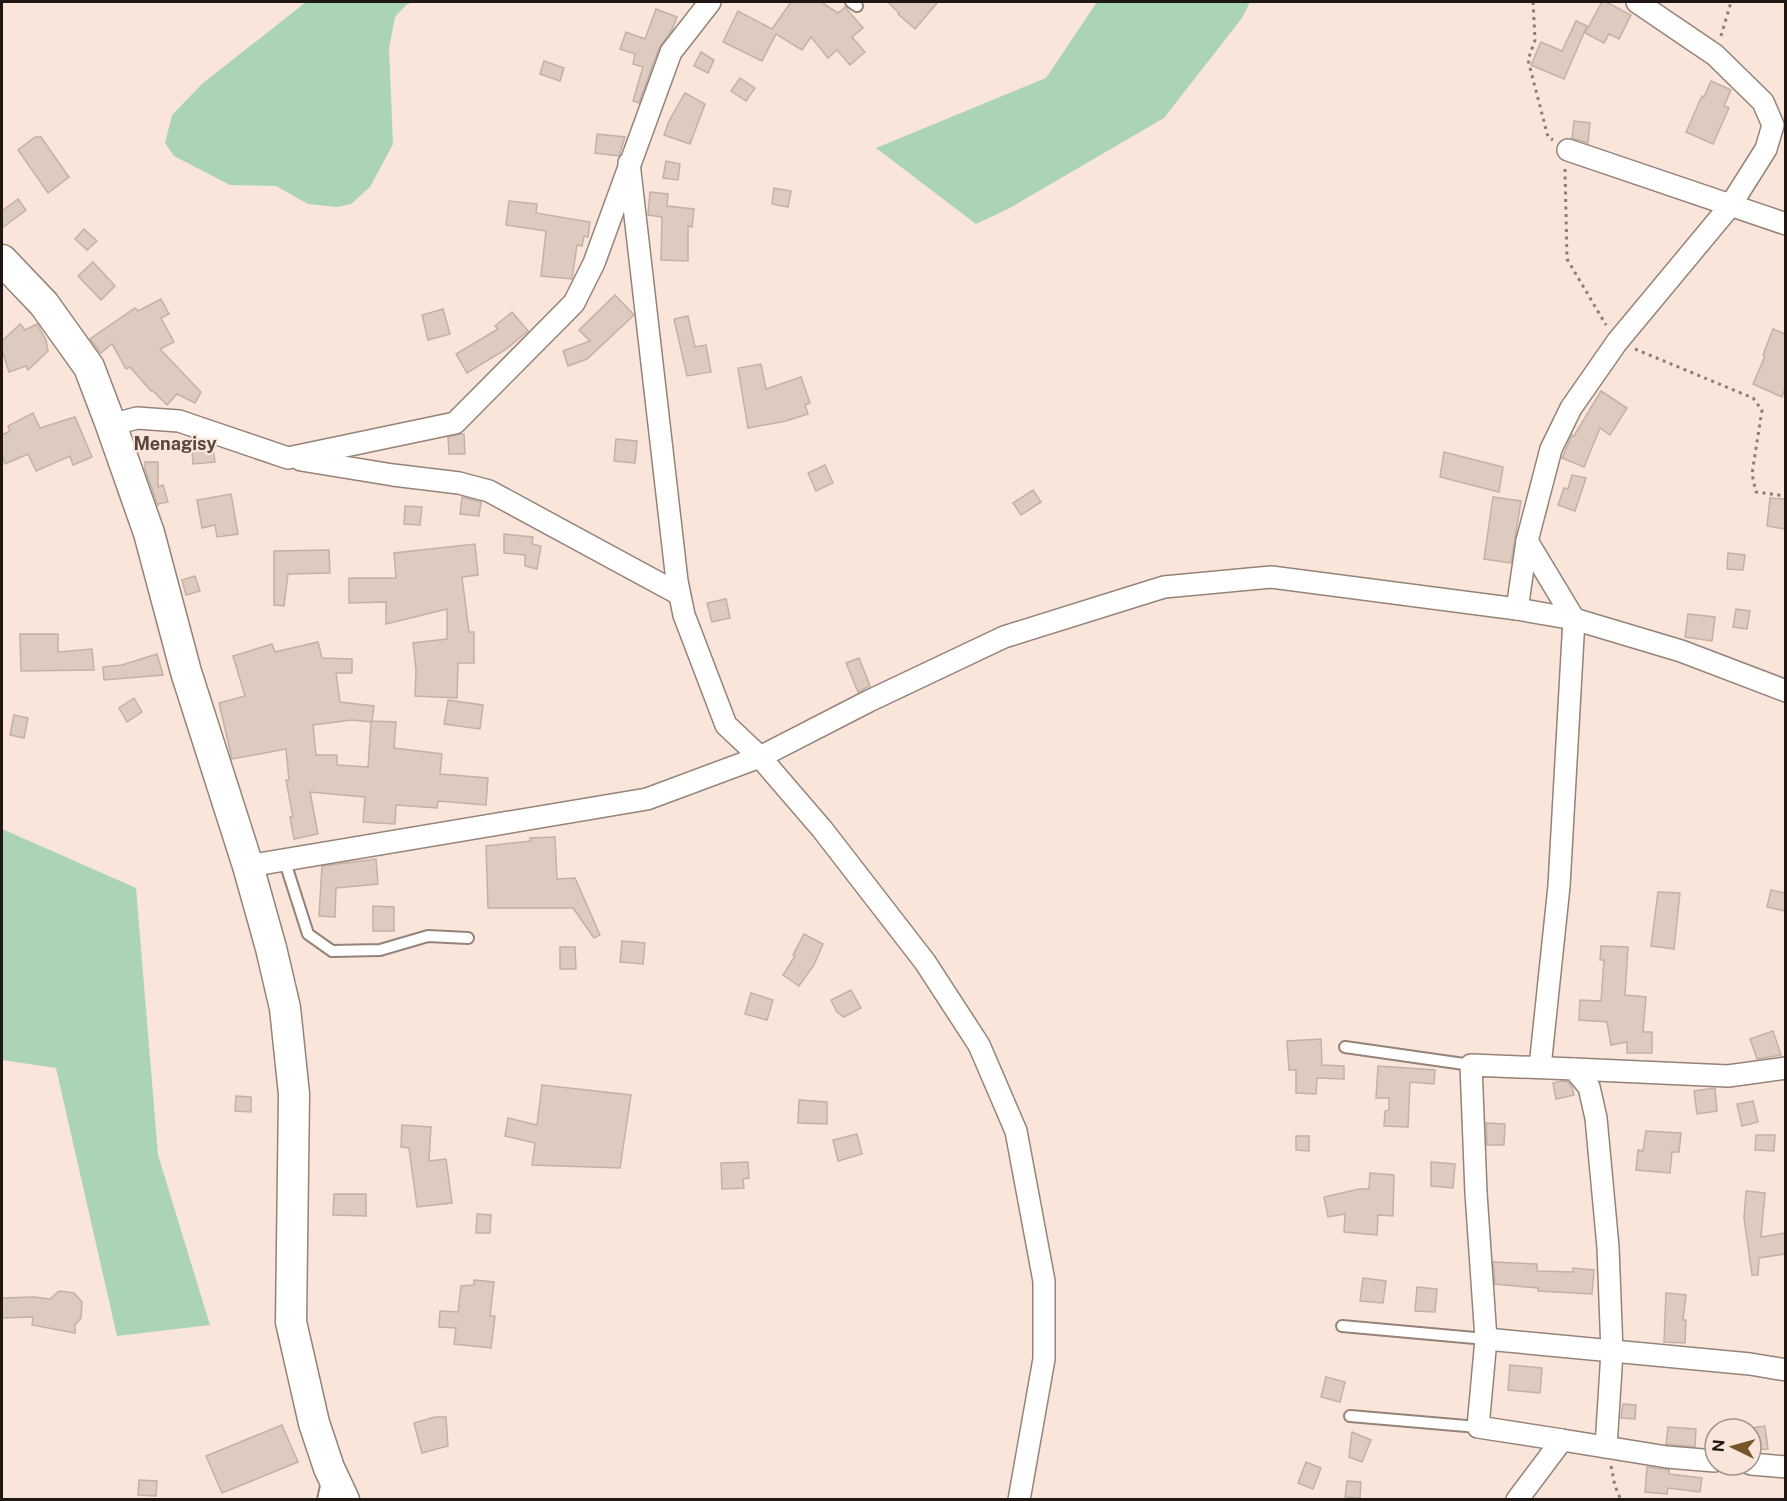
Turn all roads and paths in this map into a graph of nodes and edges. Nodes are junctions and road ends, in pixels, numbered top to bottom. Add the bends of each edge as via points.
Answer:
1 (710, 2) edge
2 (1533, 2) edge
3 (1637, 2) edge
4 (1731, 2) edge
5 (1715, 55) junction
6 (1568, 150) junction
7 (629, 163) junction
8 (1730, 206) junction
9 (1785, 224) edge
10 (2, 260) edge
11 (1617, 342) junction
12 (111, 425) junction
13 (288, 458) junction
14 (1785, 496) edge
15 (1527, 541) junction
16 (679, 594) junction
17 (1517, 609) junction
18 (1574, 619) junction
19 (1785, 691) edge
20 (760, 758) junction
21 (284, 859) junction
22 (248, 866) junction
23 (468, 938) dead end
24 (1345, 1047) dead end
25 (1471, 1065) junction
26 (1540, 1067) junction
27 (1785, 1068) edge
28 (1574, 1069) junction
29 (1342, 1326) dead end
30 (1486, 1339) junction
31 (1612, 1352) junction
32 (1785, 1370) edge
33 (1350, 1416) dead end
34 (1478, 1427) junction
35 (1562, 1440) junction
36 (1606, 1447) junction
37 (1703, 1460) edge
38 (1763, 1465) edge
39 (1785, 1467) edge
40 (329, 1468) junction
41 (1615, 1486) dead end
42 (323, 1500) edge
43 (344, 1500) edge
44 (1019, 1500) edge
45 (1517, 1500) edge
46 (1621, 1500) edge

1 - 7 street via 671,52
2 - 6 path via 1535,40 1528,60 1548,137
3 - 5 street
4 - 5 path
5 - 8 street via 1763,102 1773,125 1766,149
6 - 8 street
6 - 11 path via 1564,173 1567,259
7 - 13 street via 594,263 574,303 455,423
7 - 16 street
8 - 9 street
8 - 11 street
10 - 12 main road via 44,304 88,367
11 - 14 path via 1753,398 1762,410 1752,474 1756,492
11 - 15 street via 1571,408 1551,449
12 - 13 street via 137,418 178,421
12 - 22 main road via 149,533 186,672
13 - 16 street via 459,483 489,491
15 - 17 street
15 - 18 street
16 - 20 street via 726,725
17 - 18 street
17 - 20 street via 1271,577 1164,587 1004,637
18 - 19 street via 1681,651
18 - 26 street via 1559,886
20 - 21 street via 647,799
20 - 44 street via 822,829 925,962 979,1045 1016,1131 1044,1281 1044,1359
21 - 22 street
21 - 23 lane via 308,934 332,951 380,950 428,936
22 - 40 main road via 285,1008 291,1055 291,1322 314,1423
24 - 25 lane
25 - 26 street
25 - 30 street
26 - 28 street
27 - 28 street via 1728,1076
28 - 31 street via 1589,1087 1596,1118 1608,1247
29 - 30 lane
30 - 31 street
30 - 34 street
31 - 32 street
31 - 36 street
33 - 34 lane
34 - 35 street
35 - 36 street
35 - 45 street
36 - 37 street
38 - 39 street
40 - 42 lane
40 - 43 main road
41 - 46 path

